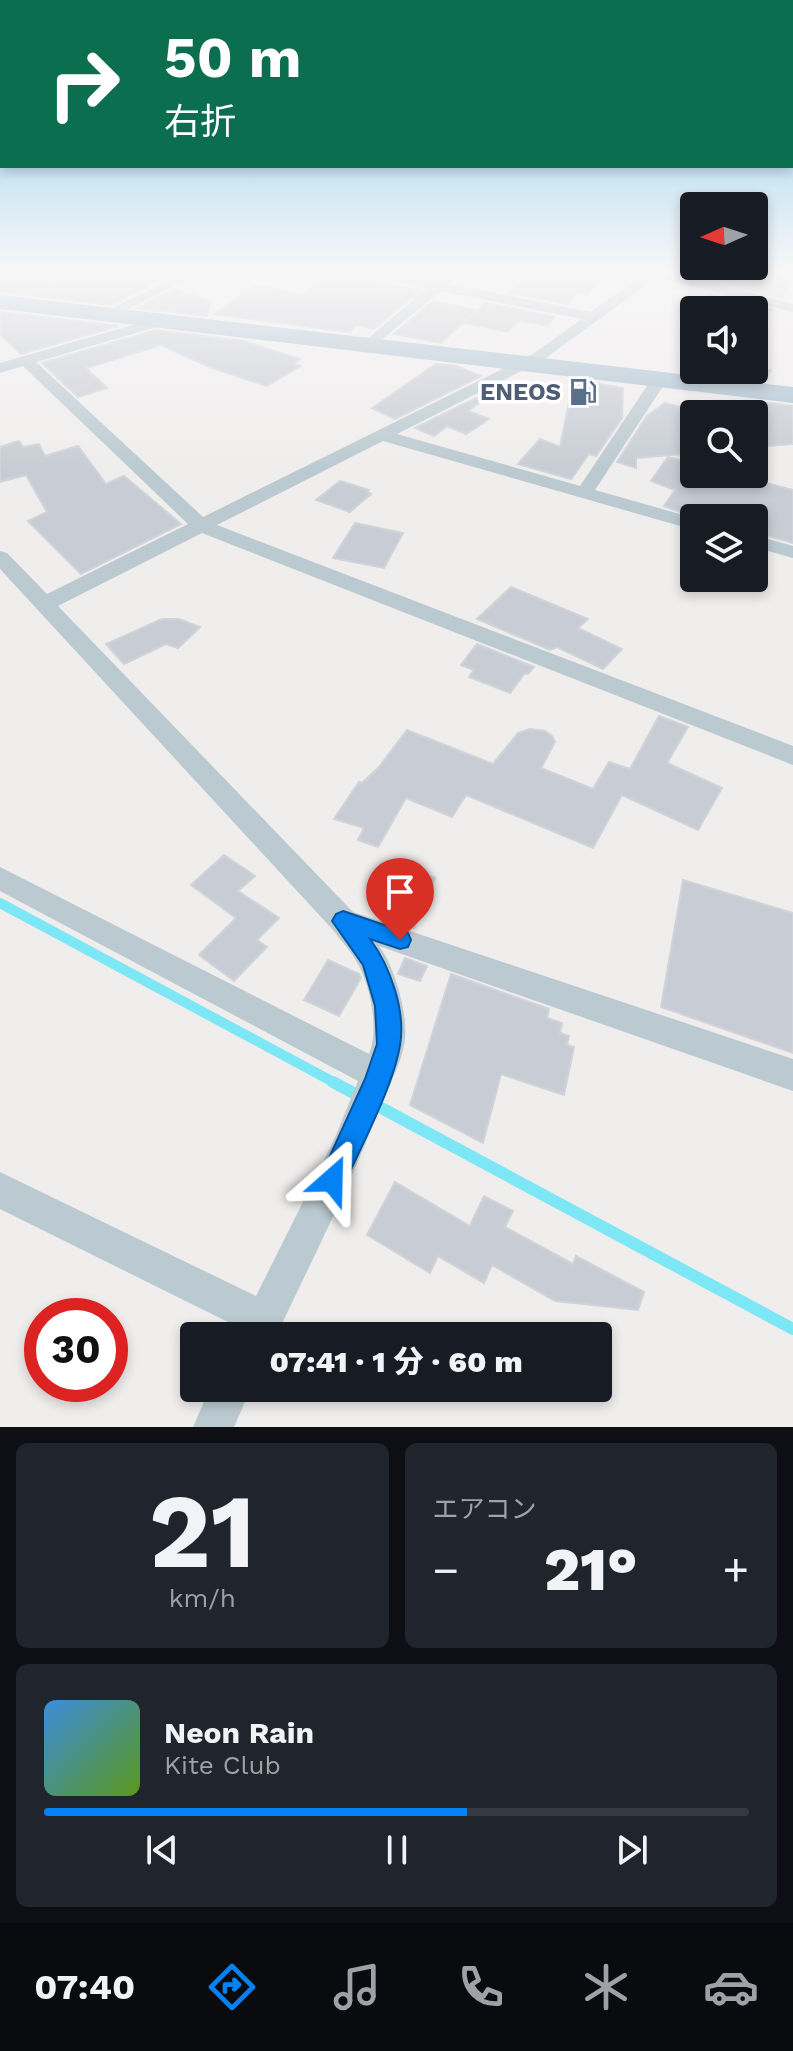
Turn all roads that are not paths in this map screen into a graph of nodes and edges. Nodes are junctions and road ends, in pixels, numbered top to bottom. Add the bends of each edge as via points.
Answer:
1 (109, 337) edge
2 (296, 337) edge
3 (379, 337) edge
4 (564, 337) edge
5 (369, 345) junction
6 (26, 361) junction
7 (525, 363) junction
8 (0, 368) edge
9 (659, 380) junction
10 (793, 395) edge
11 (383, 436) junction
12 (584, 493) junction
13 (680, 520) edge
14 (201, 526) junction
15 (768, 545) edge
16 (793, 552) edge
17 (0, 557) edge
18 (45, 604) junction
19 (793, 756) edge
20 (0, 878) edge
21 (343, 921) junction
22 (378, 1075) junction
23 (793, 1075) edge
24 (0, 1190) edge
25 (249, 1322) edge
26 (263, 1322) edge
27 (225, 1402) edge
28 (213, 1427) edge

1 - 6 street
2 - 5 main road
3 - 5 street
4 - 7 street
5 - 7 main road
6 - 8 street
6 - 14 street
7 - 9 main road
7 - 11 street
9 - 10 main road
9 - 12 street
11 - 12 street
11 - 14 street
12 - 13 street
14 - 18 street
14 - 19 street
15 - 16 street
17 - 18 street
18 - 21 street
20 - 22 street
21 - 22 street via 373,961 387,1006 389,1044
21 - 23 street
22 - 26 street
24 - 25 street
27 - 28 street

